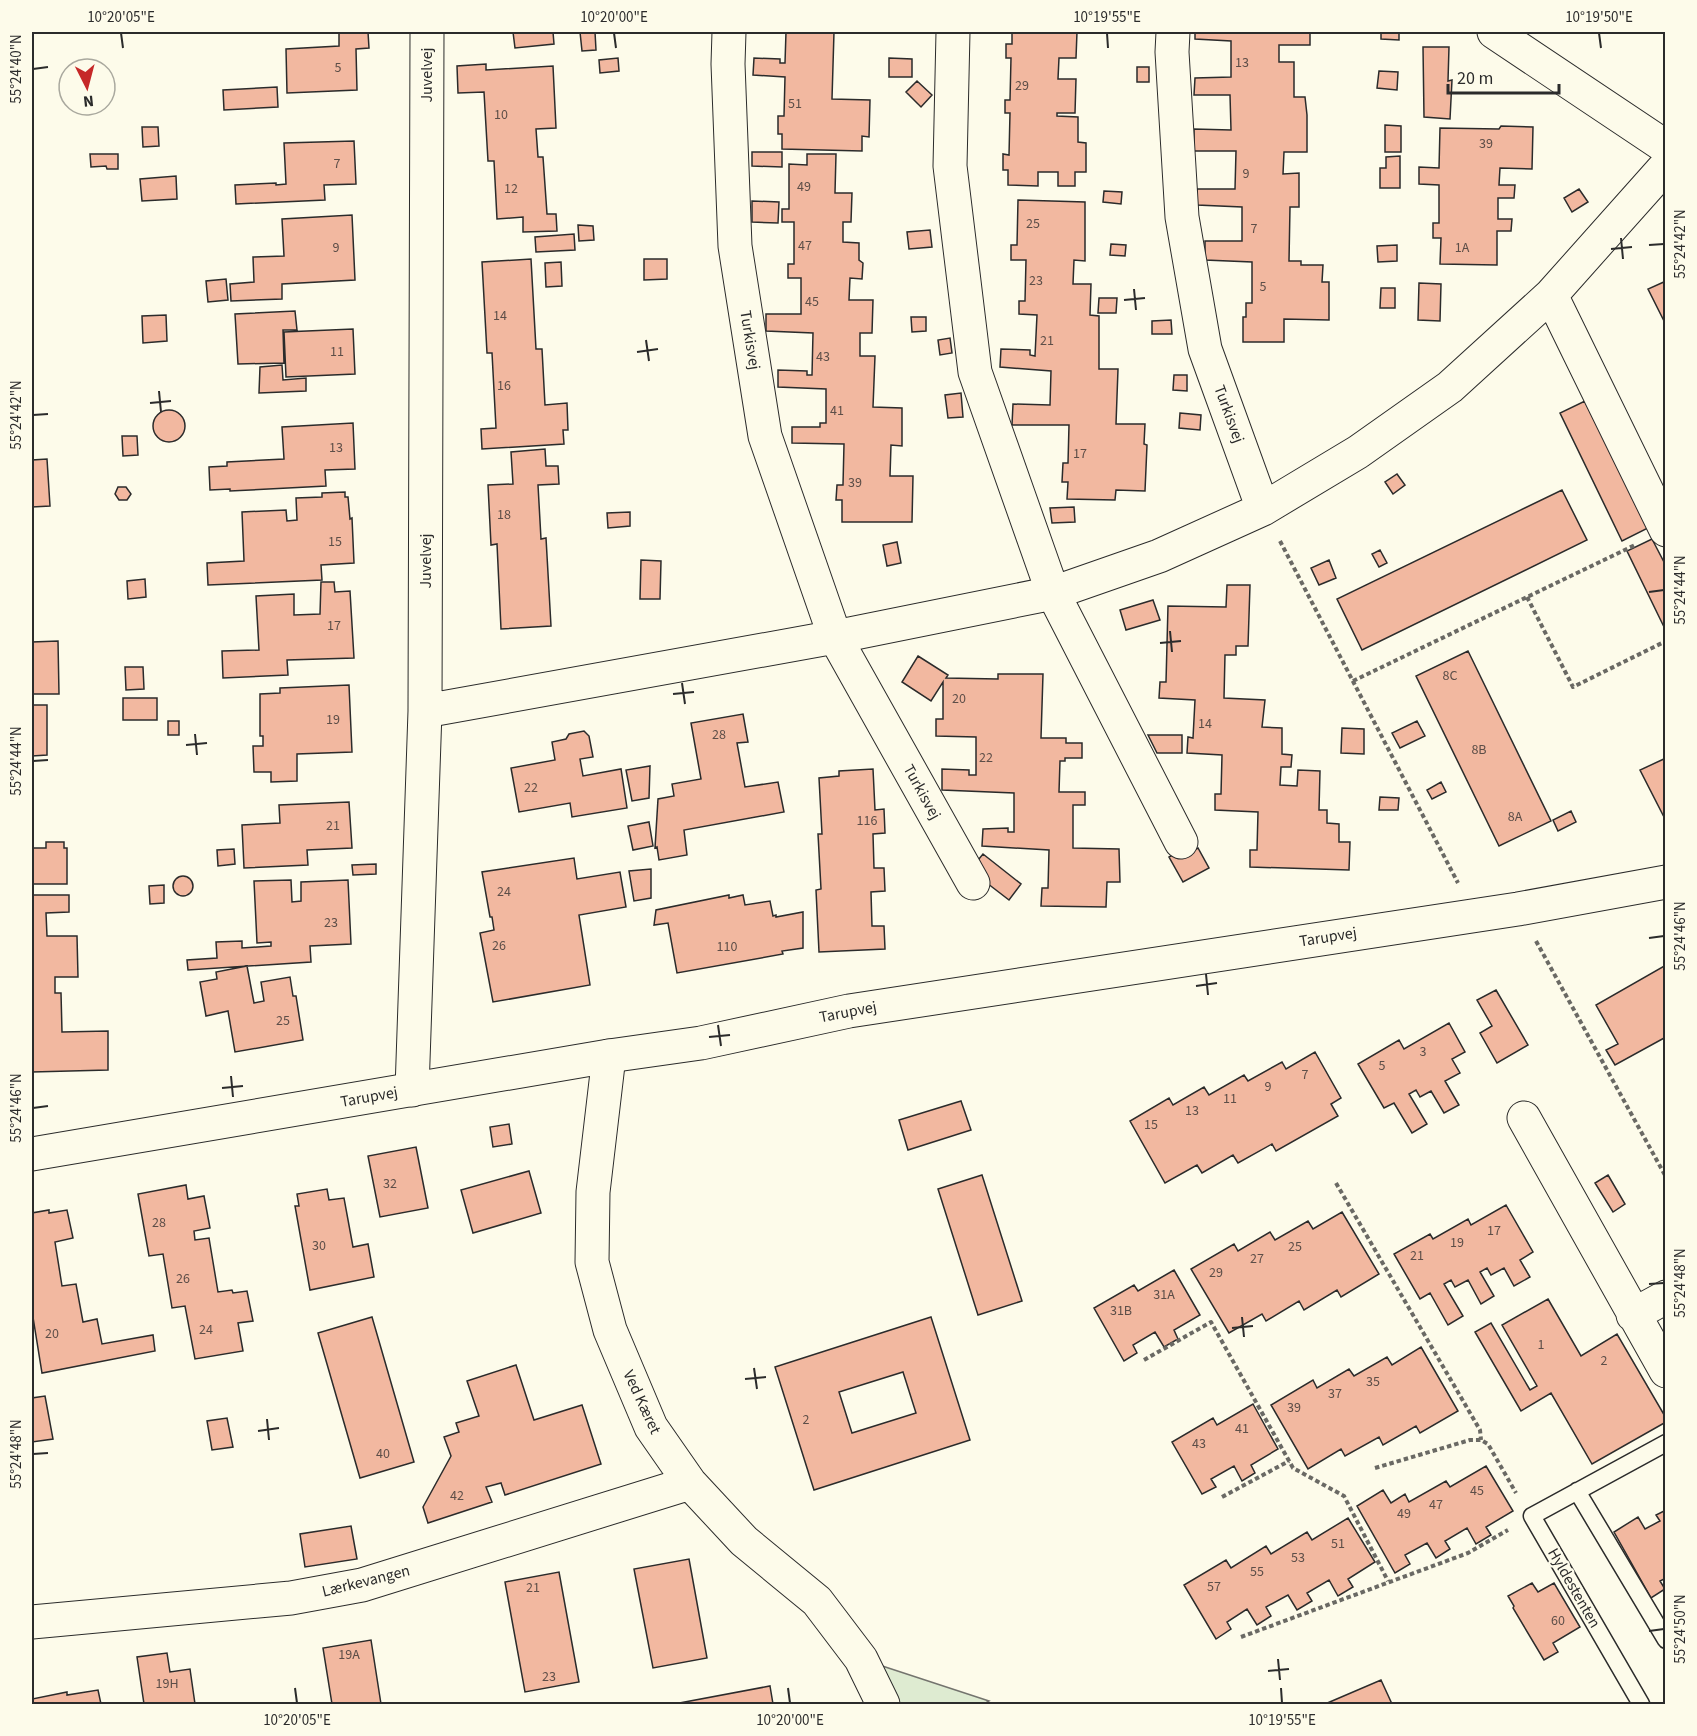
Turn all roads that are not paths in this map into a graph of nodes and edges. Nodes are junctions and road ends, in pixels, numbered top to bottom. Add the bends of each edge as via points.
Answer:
1 (427, 32) edge
2 (729, 32) edge
3 (953, 32) edge
4 (1173, 32) edge
5 (1494, 32) edge
6 (1665, 147) edge
7 (1665, 166) edge
8 (1551, 295) junction
9 (1263, 508) junction
10 (1655, 535) edge
11 (1053, 593) junction
12 (835, 637) junction
13 (425, 711) junction
14 (1181, 842) dead end
15 (1665, 882) edge
16 (973, 883) dead end
17 (609, 1056) junction
18 (412, 1090) junction
19 (1524, 1118) dead end
20 (32, 1154) edge
21 (1665, 1298) edge
22 (1633, 1314) junction
23 (1665, 1371) edge
24 (1665, 1443) edge
25 (690, 1484) junction
26 (1577, 1491) junction
27 (32, 1622) edge
28 (1665, 1640) edge
29 (883, 1704) edge
30 (1641, 1704) edge

1 - 13 street, Juvelvej
2 - 12 street, Turkisvej via 735,246 765,436
3 - 11 street via 950,166 975,372
4 - 9 street, Turkisvej via 1182,217 1205,349
5 - 6 street
7 - 8 street
8 - 9 street via 1450,387 1358,452
8 - 10 street
9 - 11 street via 1159,556
11 - 12 street
11 - 14 street
12 - 13 street
12 - 16 street, Turkisvej
13 - 18 street, Juvelvej
15 - 17 street, Tarupvej via 1518,909 849,1011 701,1043
17 - 18 street, Tarupvej
17 - 25 street, Ved Kæret via 593,1192 592,1262 610,1330 651,1427
18 - 20 street, Tarupvej
19 - 22 street
21 - 22 street
22 - 23 street
24 - 26 lane
25 - 27 street, Lærkevangen via 362,1585 291,1598
25 - 29 street, Ved Kæret via 744,1541 817,1601 861,1659
26 - 28 lane
26 - 30 lane, Hyldestenten via 1531,1517

